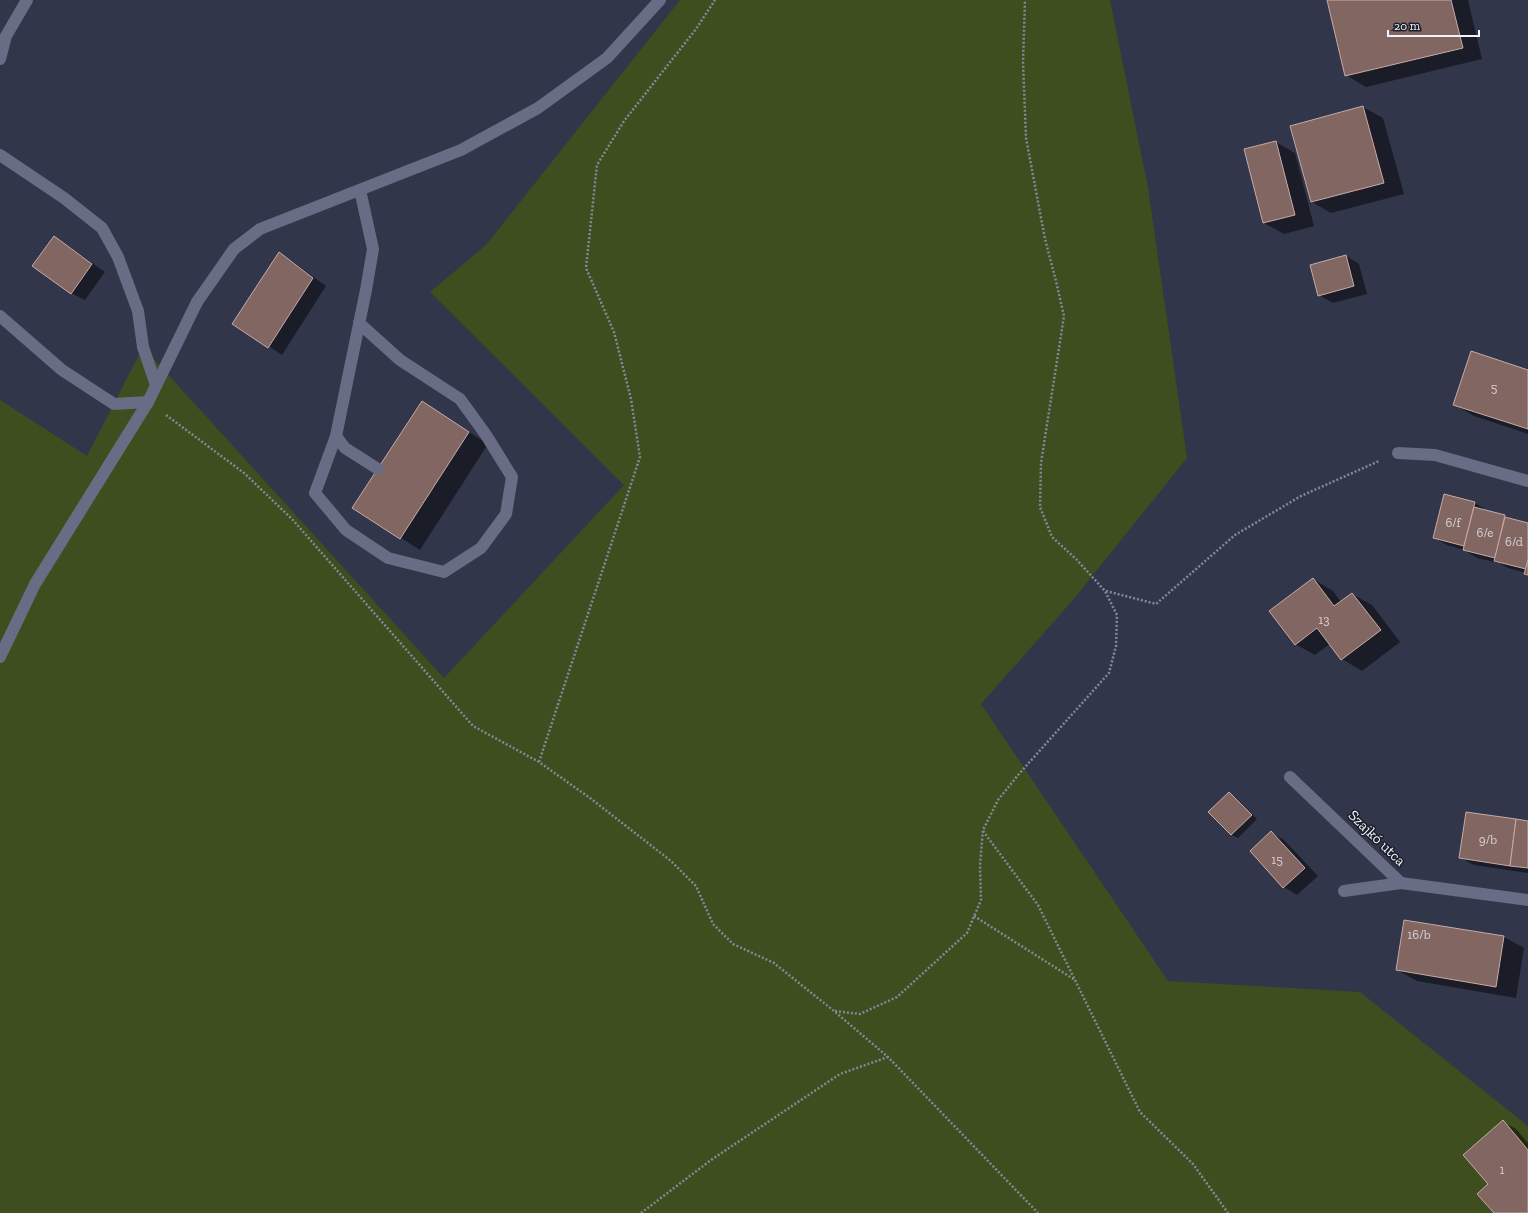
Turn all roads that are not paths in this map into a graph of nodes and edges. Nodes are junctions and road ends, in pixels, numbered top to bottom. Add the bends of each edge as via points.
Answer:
1 (27, 0) edge
2 (660, 0) edge
3 (0, 59) edge
4 (0, 156) edge
5 (360, 190) junction
6 (0, 316) edge
7 (359, 322) junction
8 (156, 385) junction
9 (148, 402) junction
10 (336, 436) junction
11 (1398, 453) road end
12 (378, 469) dead end
13 (1528, 481) edge
14 (0, 657) edge
15 (1290, 777) dead end
16 (1401, 883) junction
17 (1344, 891) dead end
18 (1528, 900) edge

1 - 3 street via 6,36
2 - 5 street via 607,58 538,108 462,150
4 - 8 street via 64,198 102,228 118,257 138,311 143,347
5 - 7 street via 373,249
5 - 8 street via 260,229 234,249 197,302
6 - 9 street via 62,370 114,404
7 - 10 street
7 - 10 street via 400,360 460,400 486,434 512,477 506,514 481,548 444,572 388,558 346,530 315,493
8 - 9 street
9 - 14 street via 35,584
10 - 12 street via 345,448
11 - 13 street via 1435,455
15 - 16 street, Szajkó utca
16 - 17 street
16 - 18 street, Szajkó utca

